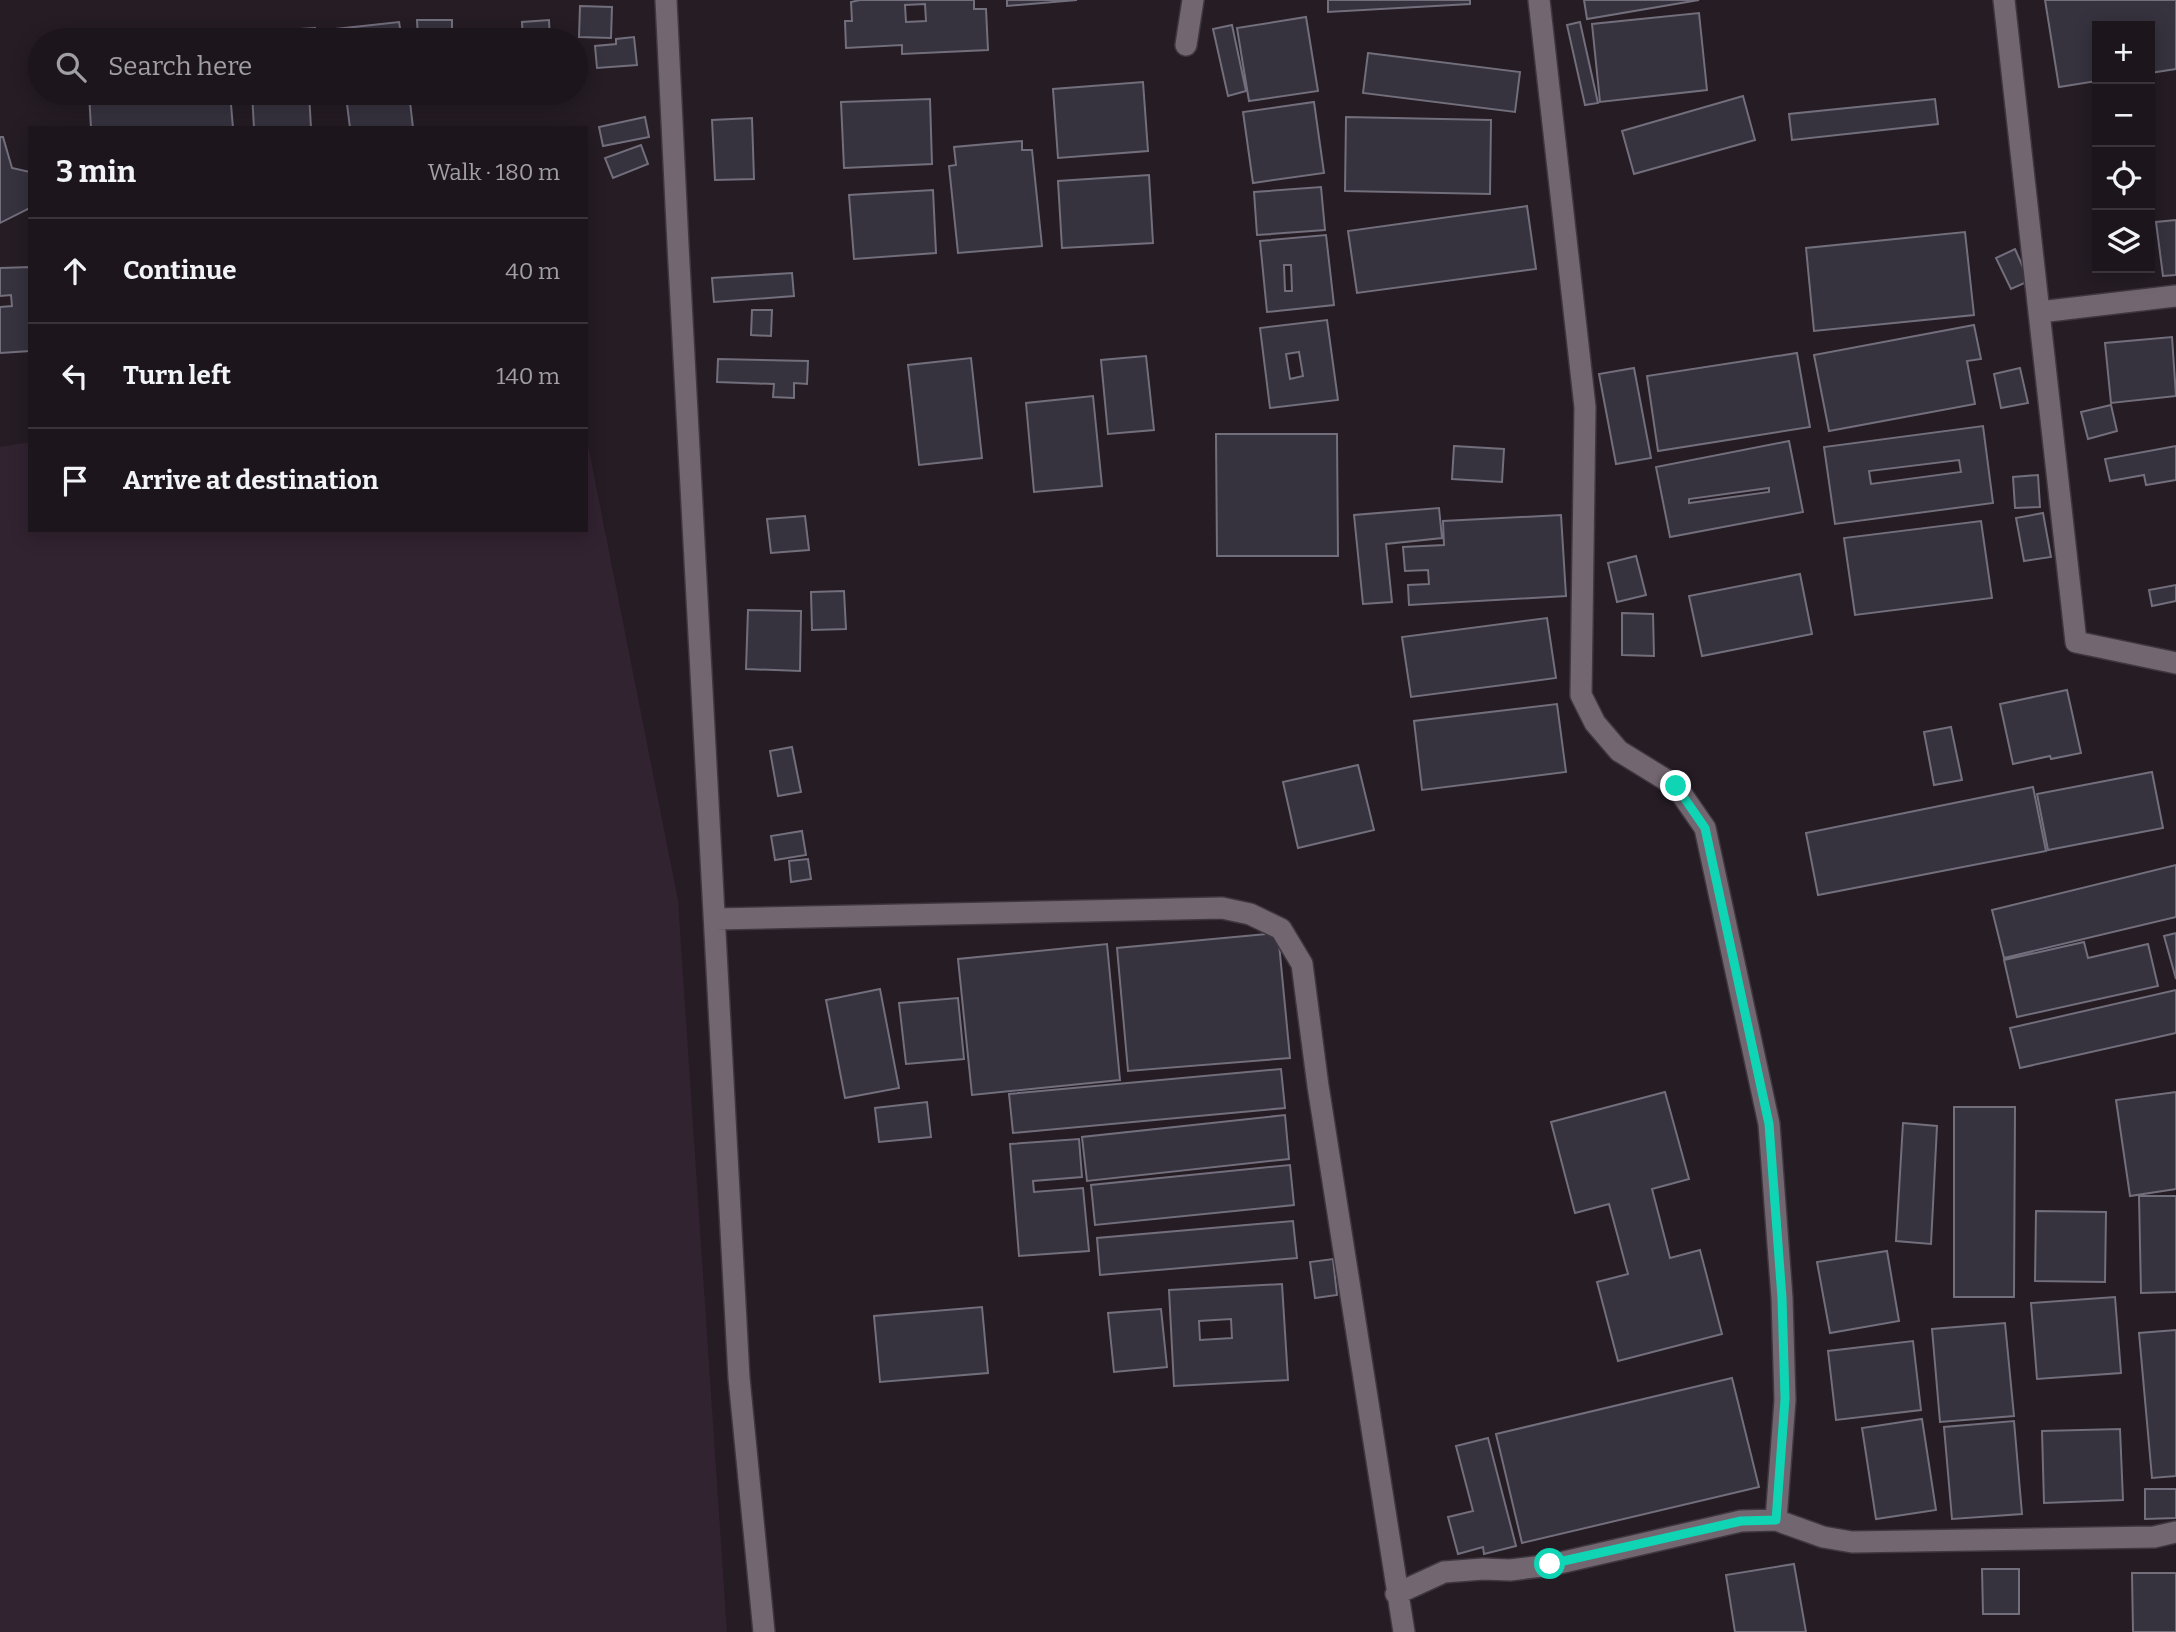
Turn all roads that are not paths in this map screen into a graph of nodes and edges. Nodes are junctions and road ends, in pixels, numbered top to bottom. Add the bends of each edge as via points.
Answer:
1 (666, 0) edge
2 (1193, 0) edge
3 (1539, 0) edge
4 (2004, 0) edge
5 (1186, 45) dead end
6 (2176, 296) edge
7 (2040, 312) junction
8 (2176, 663) edge
9 (715, 919) junction
10 (1776, 1520) junction
11 (2176, 1532) edge
12 (1396, 1594) junction
13 (764, 1632) edge
14 (1404, 1632) edge

1 - 9 street
2 - 5 street
3 - 10 street via 1585,407 1581,695 1595,723 1619,751 1676,786 1705,828 1769,1124 1785,1399
4 - 7 street
6 - 7 street
7 - 8 street via 2076,642
9 - 12 street via 1222,908 1250,914 1281,929 1302,964
9 - 13 street via 739,1378
10 - 11 street via 1852,1542 2154,1537
10 - 12 street via 1741,1521 1550,1564 1444,1572
12 - 14 street

